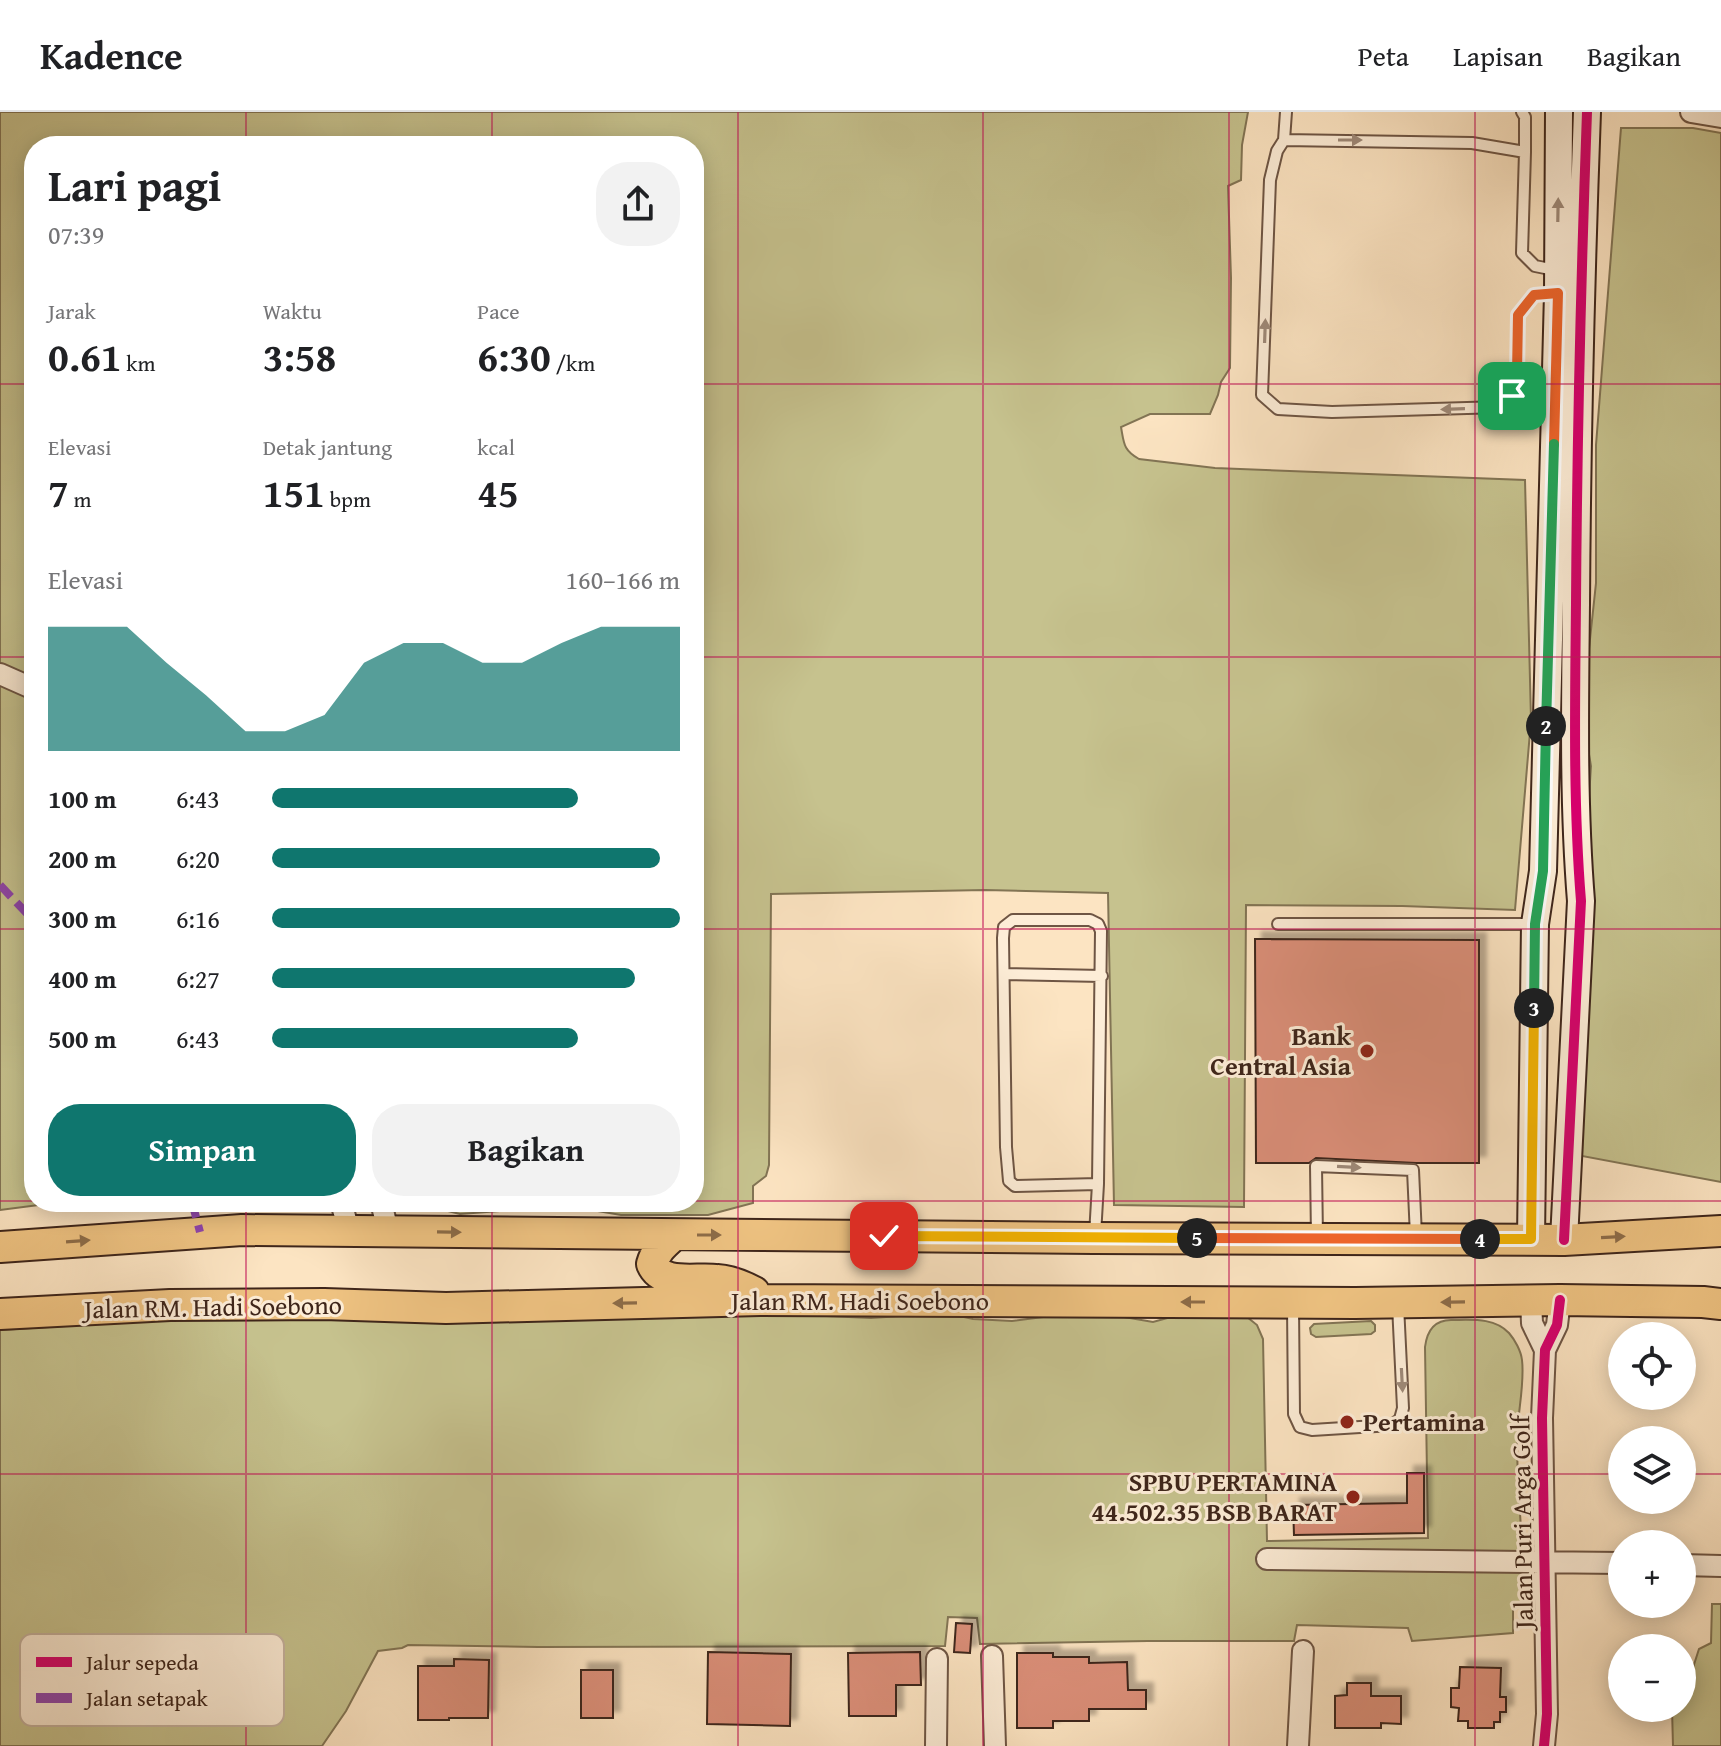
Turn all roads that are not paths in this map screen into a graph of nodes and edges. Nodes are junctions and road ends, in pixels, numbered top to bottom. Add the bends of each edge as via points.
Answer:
1 (1286, 112) edge
2 (1522, 112) edge
3 (1559, 112) edge
4 (1587, 112) edge
5 (1691, 112) edge
6 (1721, 117) edge
7 (1284, 140) junction
8 (1525, 152) junction
9 (1569, 283) junction
10 (0, 674) edge
11 (24, 685) edge
12 (1579, 865) junction
13 (1543, 871) junction
14 (1278, 924) dead end
15 (1535, 924) junction
16 (1004, 974) junction
17 (1102, 976) junction
18 (1098, 1184) junction
19 (344, 1212) edge
20 (383, 1212) edge
21 (349, 1231) junction
22 (388, 1231) junction
23 (1721, 1231) edge
24 (674, 1235) junction
25 (1094, 1238) junction
26 (1317, 1238) junction
27 (1416, 1238) junction
28 (1531, 1239) junction
29 (1564, 1240) junction
30 (0, 1247) edge
31 (760, 1300) junction
32 (1546, 1300) junction
33 (1293, 1303) junction
34 (1398, 1303) junction
35 (1721, 1304) edge
36 (0, 1314) edge
37 (1545, 1350) junction
38 (1267, 1559) dead end
39 (1545, 1561) junction
40 (1608, 1563) edge
41 (1696, 1565) edge
42 (1721, 1566) edge
43 (1303, 1651) dead end
44 (992, 1656) dead end
45 (937, 1659) dead end
46 (936, 1746) edge
47 (995, 1746) edge
48 (1298, 1746) edge
49 (1544, 1746) edge

1 - 7 lane
2 - 8 lane
9 -> 3 street
4 - 9 street
5 - 6 street
7 -> 8 lane via 1472,143
9 -> 7 lane via 1534,295 1518,315 1517,374 1512,396 1501,407 1278,409 1262,395 1270,180
8 - 9 lane via 1522,253
9 - 12 street
9 - 13 street
10 - 11 street
12 - 13 street
12 - 29 street
13 - 15 street
14 - 15 lane
15 - 28 street
16 - 17 lane
16 - 17 lane via 1007,923 1090,920 1101,931
16 - 18 lane via 1009,1181 1015,1186
17 - 18 lane
18 - 25 lane
19 - 21 street
20 - 22 street
21 - 22 main road
30 -> 21 main road via 242,1230
22 -> 24 main road
29 -> 23 main road
24 -> 25 main road
24 - 31 main road via 655,1255 652,1264 658,1274 717,1279 753,1291
25 - 26 main road
26 - 27 main road
26 -> 27 lane via 1316,1166 1413,1170
27 - 28 main road
28 - 29 main road
33 -> 31 main road, Jalan RM. Hadi Soebono
31 -> 36 main road, Jalan RM. Hadi Soebono via 446,1308 170,1305
32 -> 34 main road, Jalan RM. Hadi Soebono
32 - 35 main road, Jalan RM. Hadi Soebono
32 - 37 street, Jalan Puri Arga Golf via 1557,1325
32 - 37 street, Jalan Puri Arga Golf via 1532,1323
33 - 34 main road, Jalan RM. Hadi Soebono
34 -> 33 lane via 1400,1419 1392,1425 1312,1430 1300,1427 1294,1414
37 - 39 street, Jalan Puri Arga Golf
38 - 39 street
39 - 40 street
39 - 49 street, Jalan Puri Arga Golf
41 - 42 street
43 - 48 street
44 - 47 street
45 - 46 street

